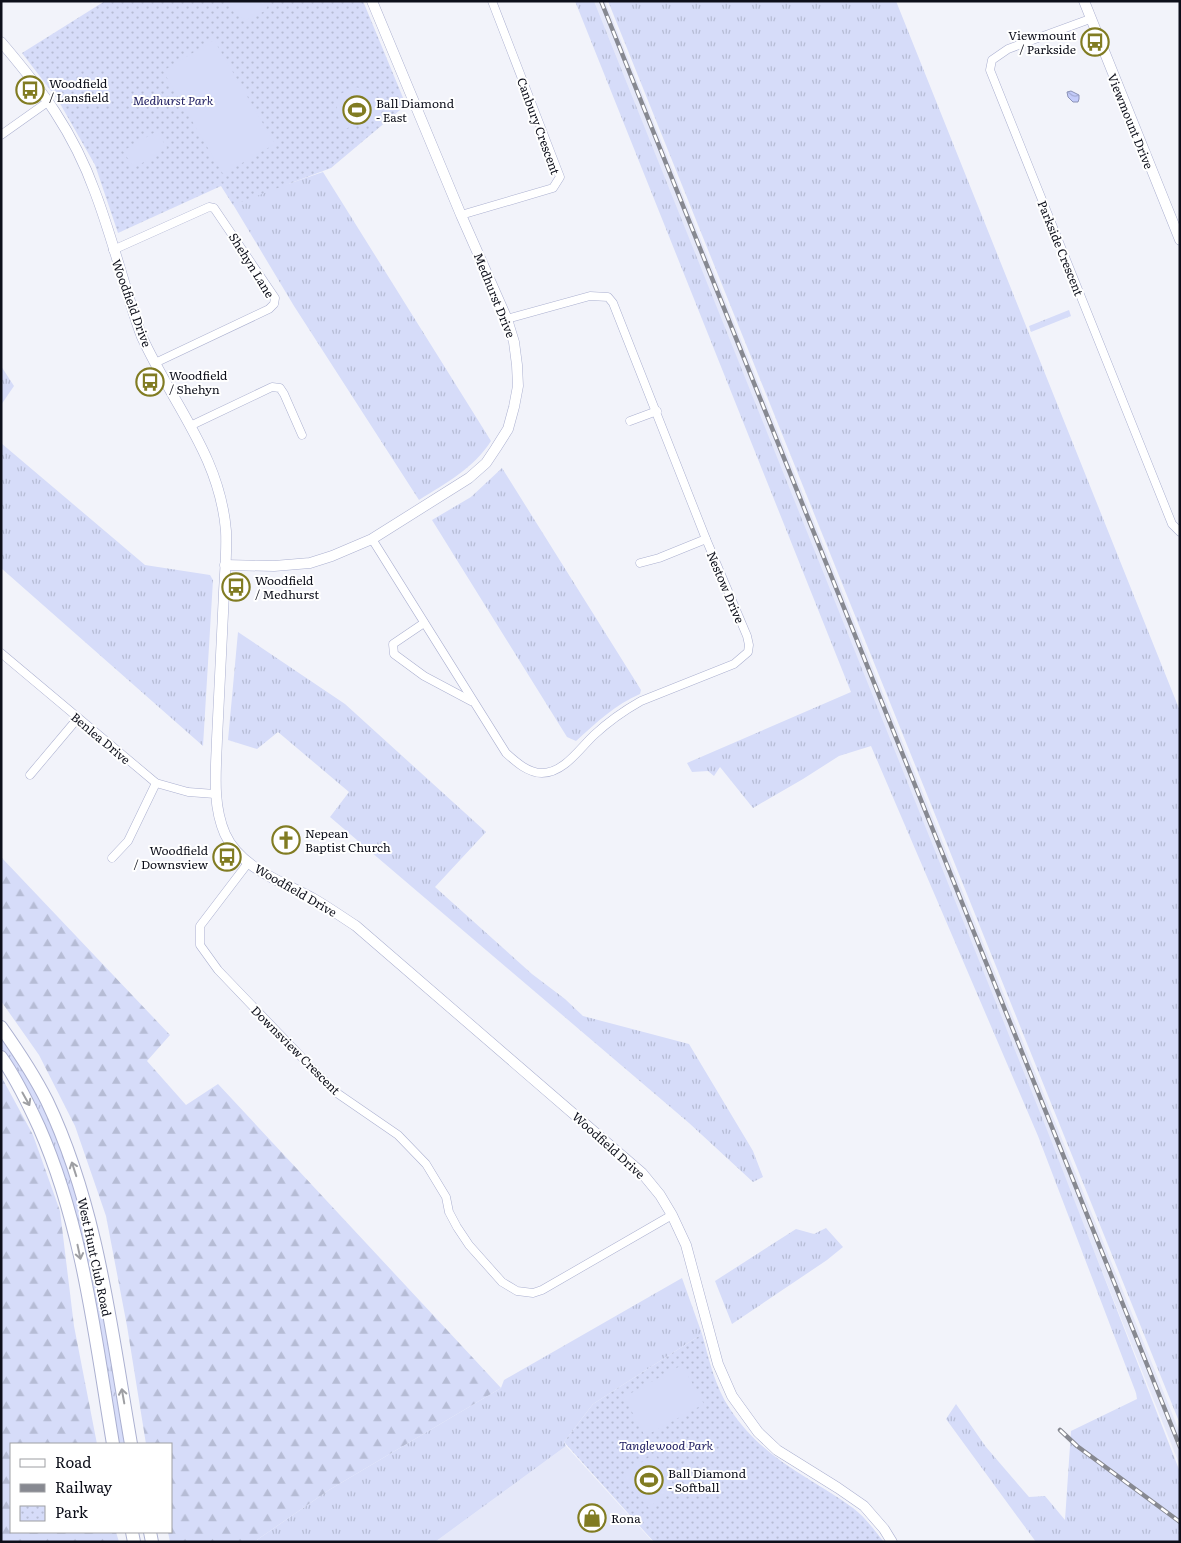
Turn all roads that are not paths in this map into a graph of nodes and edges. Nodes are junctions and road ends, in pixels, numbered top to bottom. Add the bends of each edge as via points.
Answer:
1 (372, 1) edge
2 (492, 1) edge
3 (1084, 1) edge
4 (1090, 19) junction
5 (1, 42) edge
6 (49, 101) junction
7 (1, 135) edge
8 (461, 215) junction
9 (1180, 240) edge
10 (114, 250) junction
11 (508, 319) junction
12 (155, 363) junction
13 (656, 411) junction
14 (630, 421) dead end
15 (190, 426) junction
16 (302, 435) dead end
17 (1180, 532) edge
18 (706, 539) junction
19 (372, 540) junction
20 (640, 563) dead end
21 (225, 565) junction
22 (424, 622) junction
23 (1, 653) edge
24 (472, 701) junction
25 (78, 718) junction
26 (30, 775) dead end
27 (156, 783) junction
28 (215, 794) junction
29 (112, 858) dead end
30 (248, 863) junction
31 (1, 1027) edge
32 (1, 1057) edge
33 (672, 1215) junction
34 (113, 1443) edge
35 (131, 1443) edge
36 (892, 1542) edge

1 - 8 street, Medhurst Drive
2 - 8 street, Canbury Crescent via 560,176 553,188
3 - 4 street, Viewmount Drive
4 - 9 street, Viewmount Drive
4 - 17 street, Parkside Crescent via 1000,53 992,60 990,70 1172,524
5 - 6 street, Woodfield Drive
6 - 7 street
6 - 10 street, Woodfield Drive via 70,133 95,191
8 - 11 street, Medhurst Drive
10 - 12 street, Woodfield Drive via 141,334
10 - 12 street, Shehyn Lane via 209,207 214,208 275,298 270,310
11 - 13 street, Nestow Drive via 590,296 608,297 613,302
11 - 19 street, Medhurst Drive via 514,342 518,386 508,429 486,462 470,478
12 - 15 street, Woodfield Drive
13 - 14 street
13 - 18 street, Nestow Drive
15 - 16 street via 272,387 280,388 284,394
15 - 21 street, Woodfield Drive via 211,465 218,487 226,531
18 - 20 street
18 - 24 street, Nestow Drive via 747,636 748,652 734,664 628,708 562,766 544,773 520,765 506,753
19 - 21 street, Medhurst Drive via 310,563
19 - 22 street, Nestow Drive
21 - 28 street, Woodfield Drive
22 - 24 street, Nestow Drive
22 - 24 street, Nestow Drive via 393,644 394,654 424,676
23 - 25 street, Benlea Drive
25 - 26 street
25 - 27 street, Benlea Drive
27 - 28 street, Benlea Drive via 188,792
27 - 29 street via 128,841
28 - 30 street, Woodfield Drive via 226,836
30 - 33 street, Woodfield Drive via 356,926 642,1173
30 - 33 street, Downsview Crescent via 200,926 200,945 218,970 334,1091 398,1135 426,1164 446,1197 457,1228 502,1282 517,1291 533,1293 542,1290
35 -> 31 main road, West Hunt Club Road via 100,1267 86,1208 47,1101
32 -> 34 main road, West Hunt Club Road via 29,1104 52,1157 71,1214
33 - 36 street, Woodfield Drive via 686,1245 718,1364 732,1396 758,1432 777,1450 864,1506

